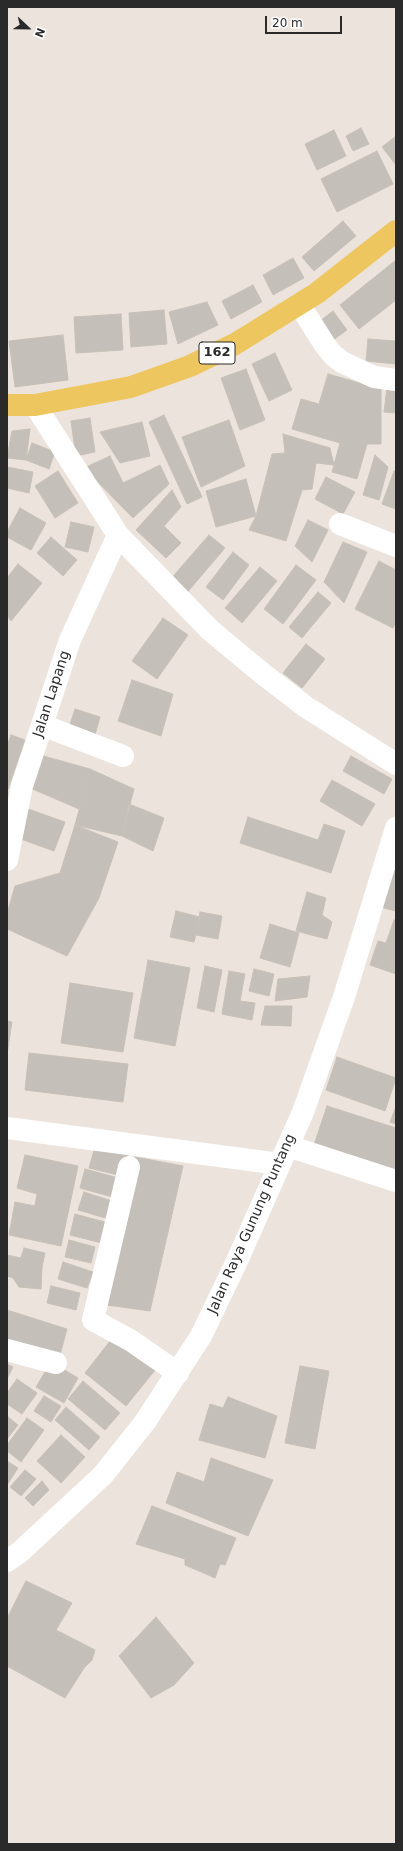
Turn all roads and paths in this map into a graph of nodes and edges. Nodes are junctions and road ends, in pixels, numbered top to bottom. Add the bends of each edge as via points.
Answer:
1 (396, 231) edge
2 (299, 304) junction
3 (396, 380) edge
4 (7, 404) edge
5 (35, 405) junction
6 (340, 524) dead end
7 (118, 535) junction
8 (396, 546) edge
9 (42, 725) junction
10 (123, 756) dead end
11 (396, 764) edge
12 (396, 828) edge
13 (7, 860) edge
14 (7, 1128) edge
15 (284, 1155) junction
16 (129, 1167) dead end
17 (396, 1181) edge
18 (7, 1350) edge
19 (56, 1363) dead end
20 (178, 1373) junction
21 (7, 1561) edge

1 - 2 main road, 162 via 317,294
2 - 3 street via 333,355 374,377
2 - 5 main road, 162 via 235,344 190,366 131,387
4 - 5 main road, 162
5 - 7 street
6 - 8 street
7 - 9 street, Jalan Lapang via 70,640
7 - 11 street via 210,630 263,674 306,707
9 - 10 street
9 - 13 street, Jalan Lapang via 22,786
12 - 15 street, Jalan Raya Gunung Puntang via 344,997 303,1112
14 - 15 street
15 - 17 street
15 - 20 street, Jalan Raya Gunung Puntang via 238,1262 201,1336
16 - 20 street via 93,1320 130,1340
18 - 19 street
20 - 21 street, Jalan Raya Gunung Puntang via 145,1422 103,1475

